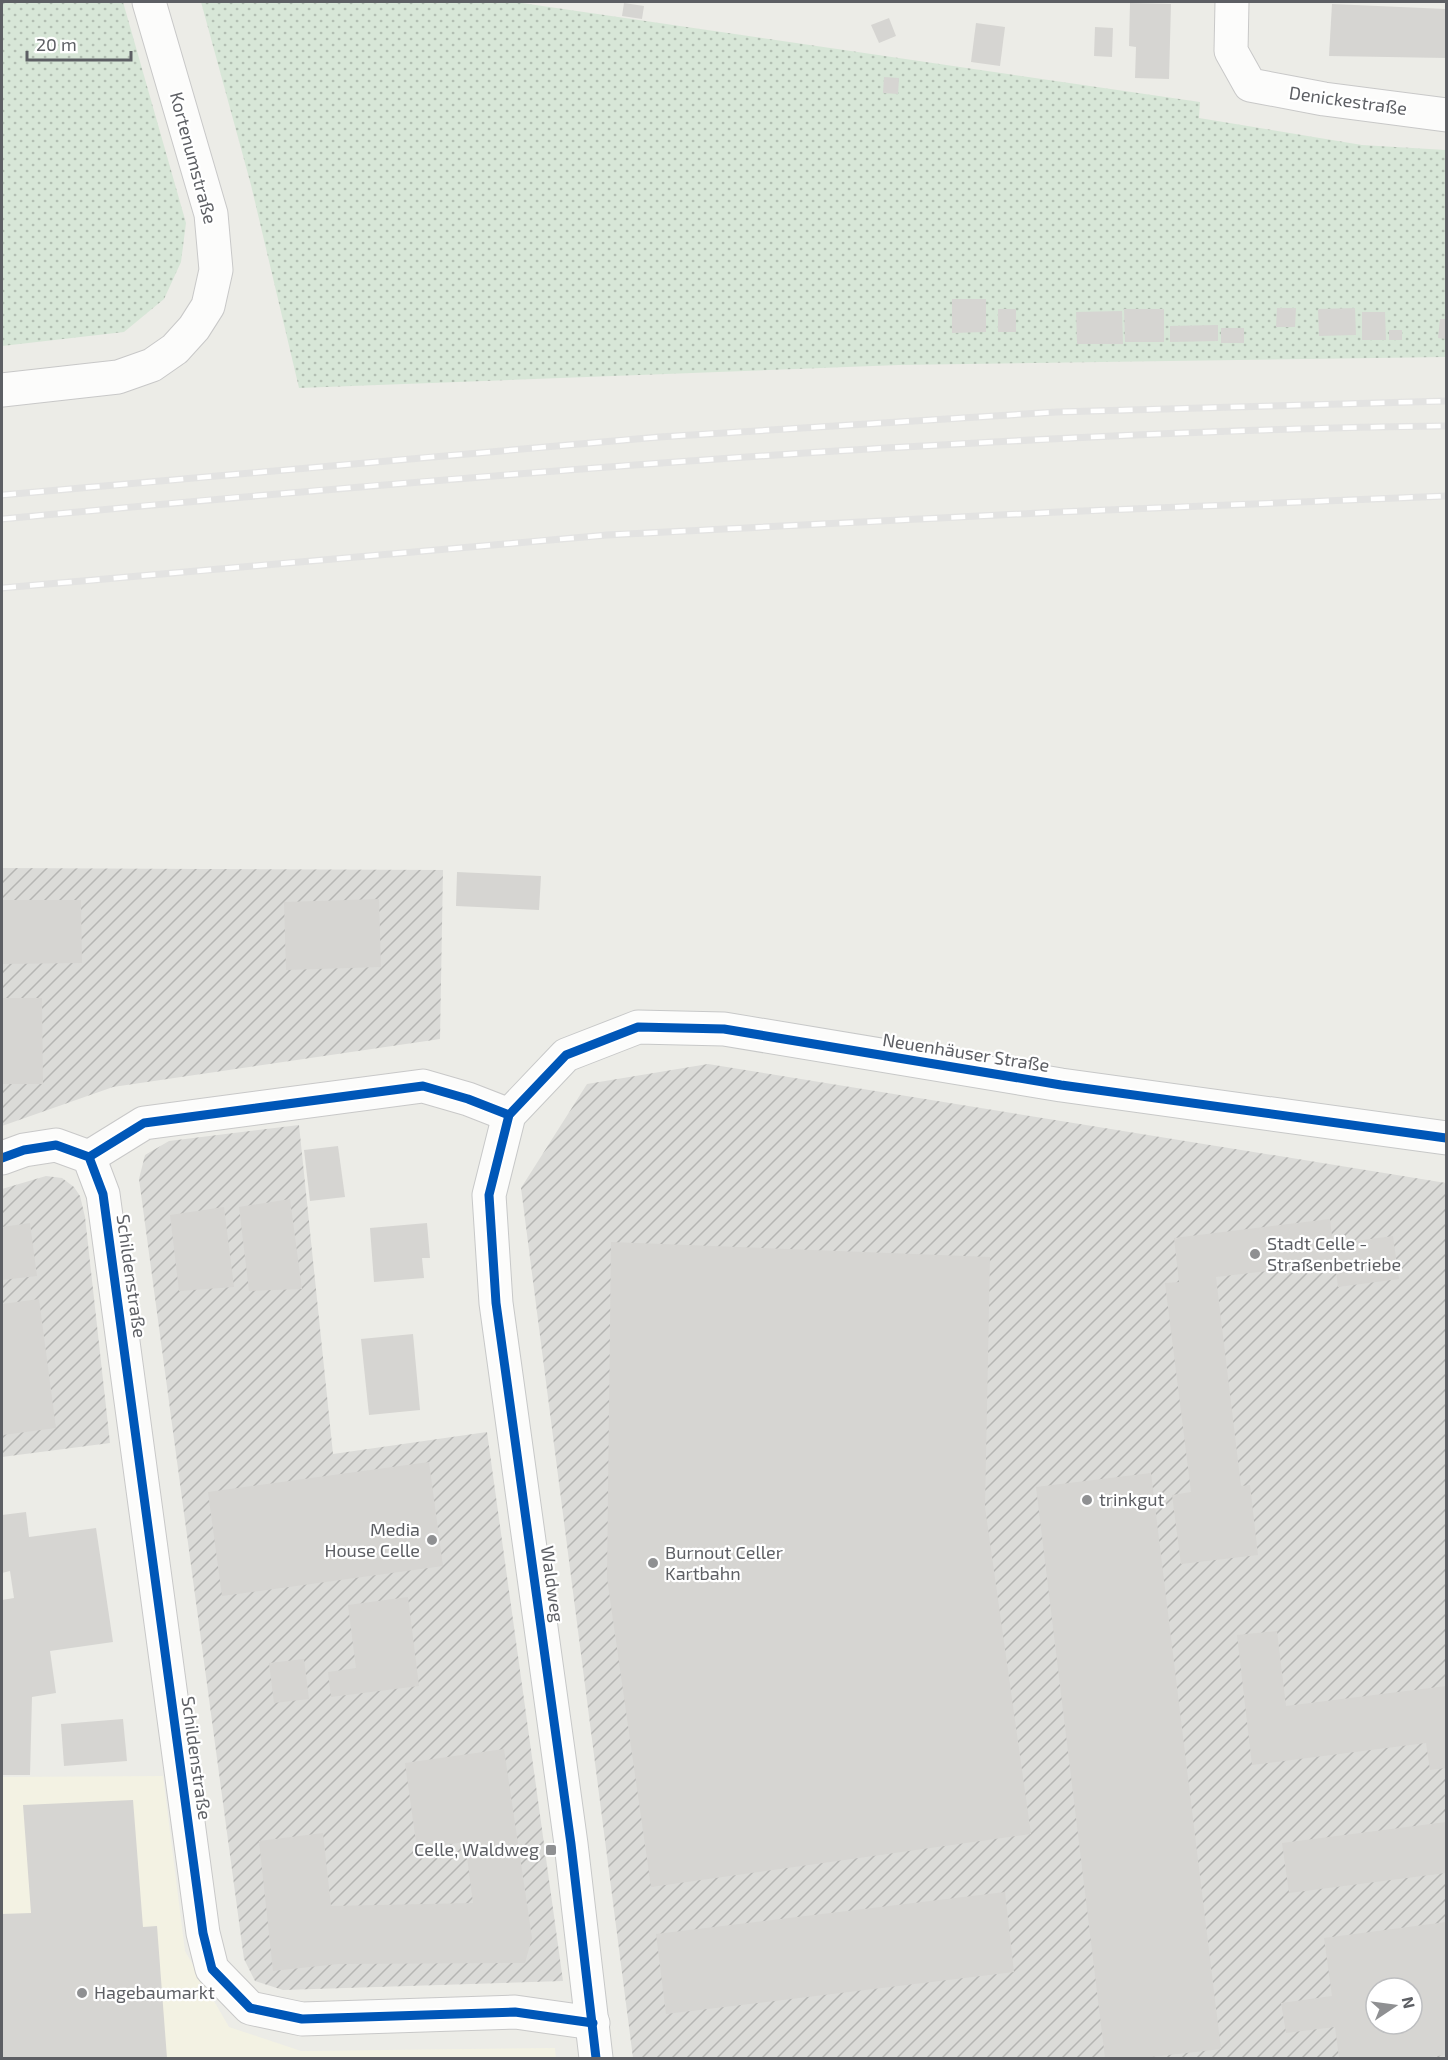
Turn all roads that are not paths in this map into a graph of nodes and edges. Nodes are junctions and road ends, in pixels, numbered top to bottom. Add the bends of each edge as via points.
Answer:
1 (149, 2) edge
2 (1232, 2) edge
3 (1446, 115) edge
4 (2, 390) edge
5 (509, 1115) junction
6 (1446, 1138) edge
7 (89, 1157) junction
8 (2, 1158) edge
9 (593, 2023) junction
10 (596, 2058) edge

1 - 4 street, Kortenumstraße via 211,214 216,270 208,306 175,349 152,364 118,377
2 - 3 street, Denickestraße via 1231,51 1250,85 1313,98
5 - 6 street, Neuenhäuser Straße via 566,1055 638,1027 724,1029 1061,1085
5 - 7 street via 423,1086 144,1123
5 - 9 street, Waldweg via 489,1195 496,1302
7 - 8 street via 56,1145
7 - 9 street, Schildenstraße via 104,1194 203,1933 212,1969 250,2008 302,2019 515,2012
9 - 10 street, Waldweg

